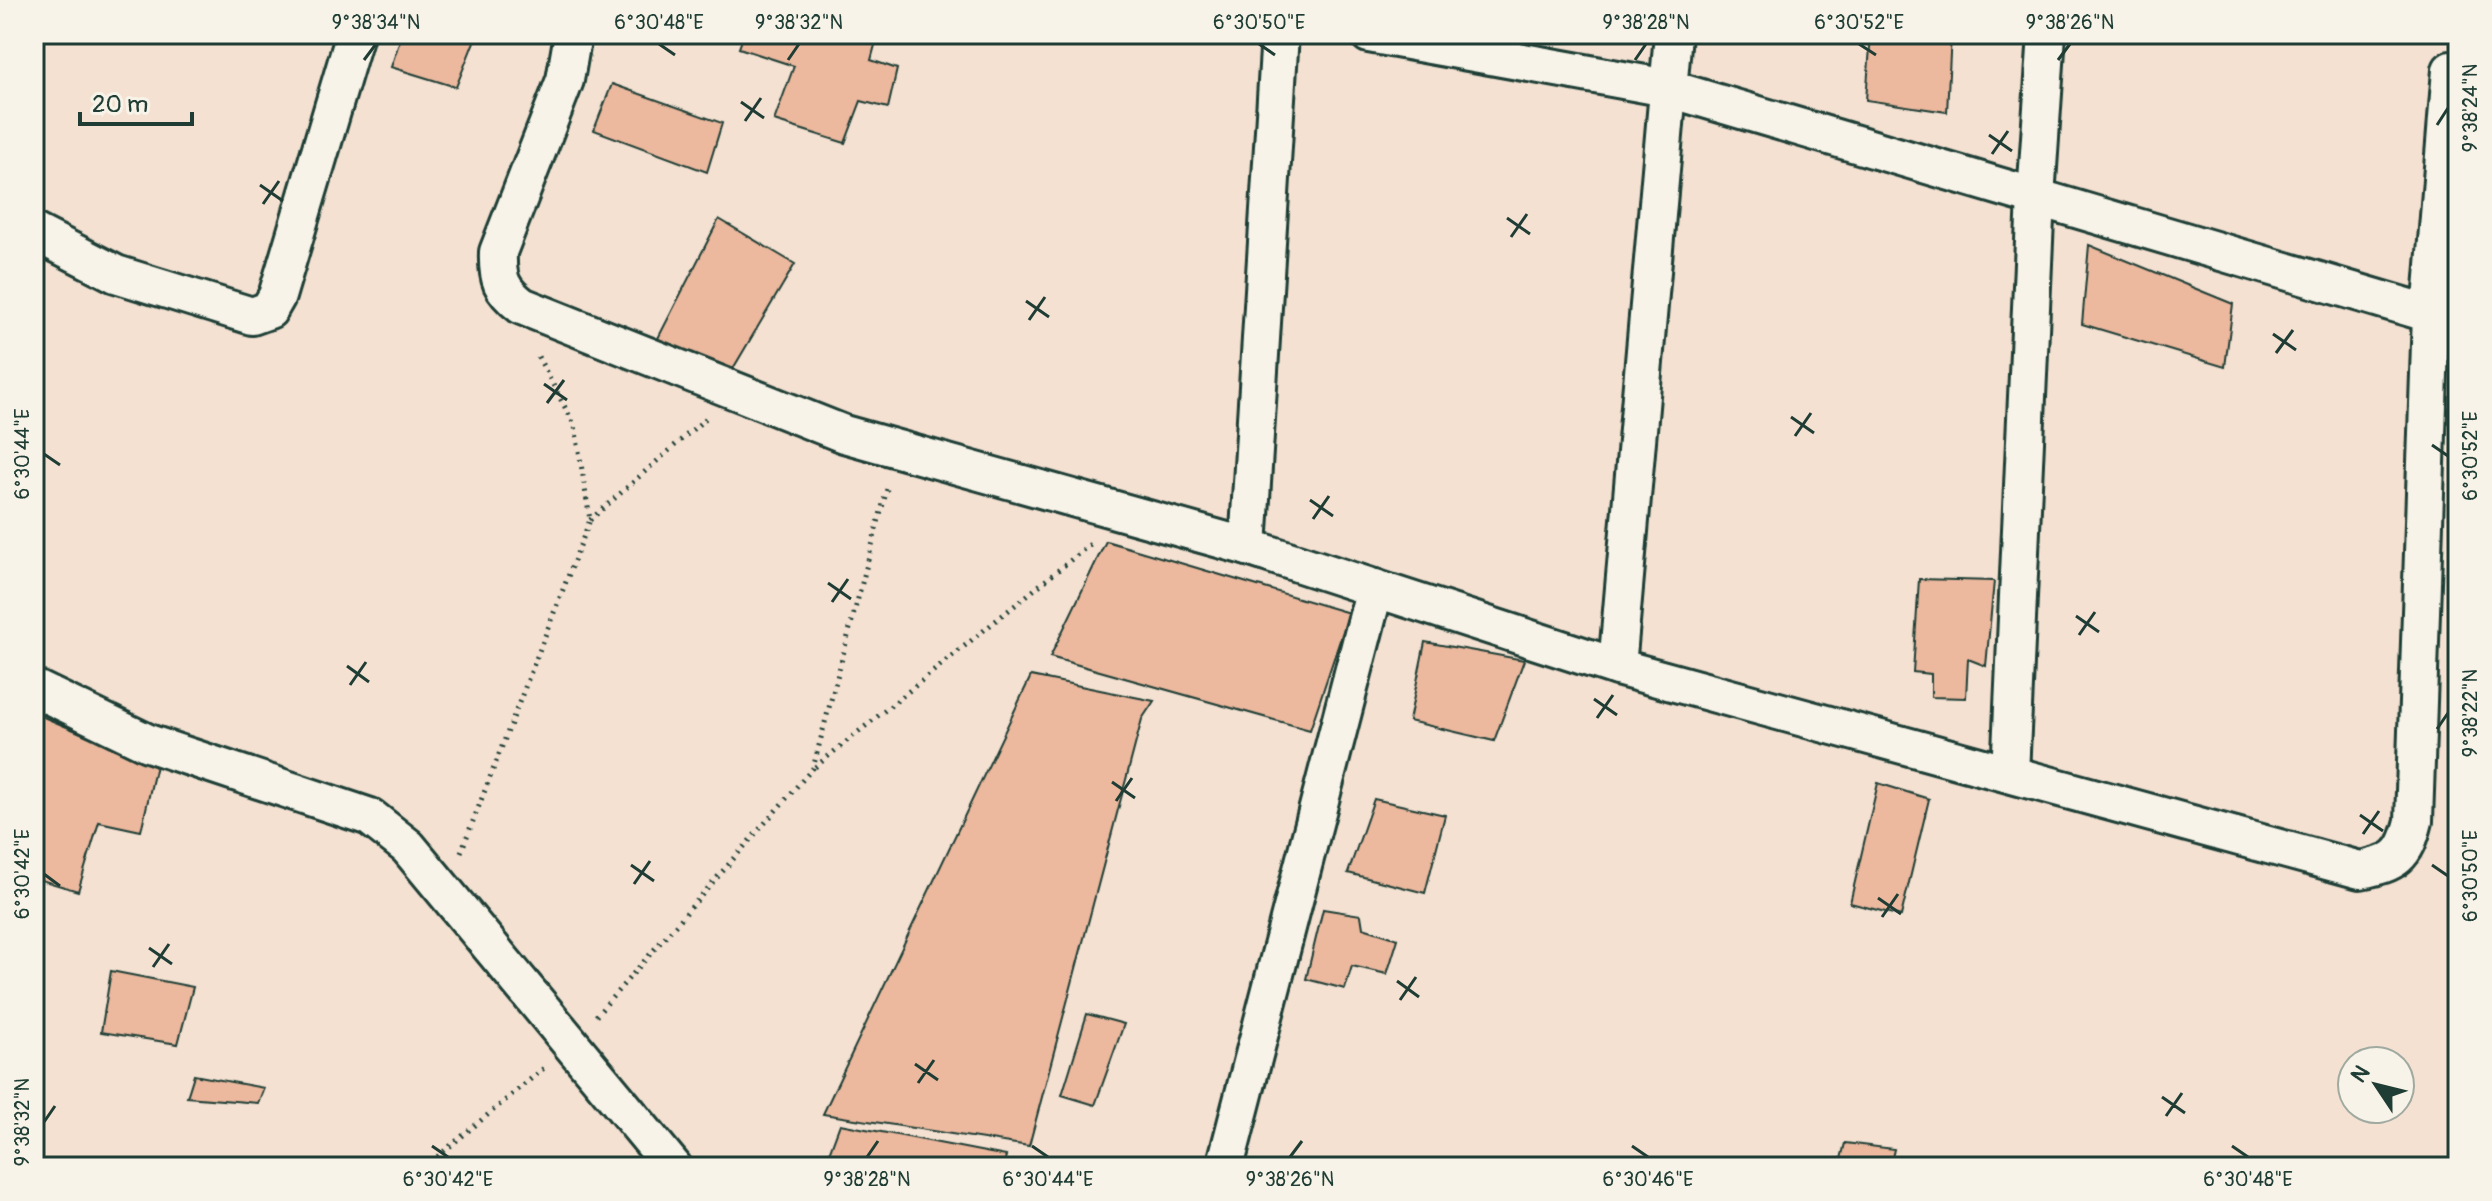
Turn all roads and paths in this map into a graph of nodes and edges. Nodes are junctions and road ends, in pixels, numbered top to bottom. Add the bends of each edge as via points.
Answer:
1 (355, 34) edge
2 (573, 34) edge
3 (1280, 34) edge
4 (1369, 34) edge
5 (1673, 34) edge
6 (2047, 34) edge
7 (2451, 70) dead end
8 (1667, 88) junction
9 (2036, 197) junction
10 (34, 232) edge
11 (2444, 318) edge
12 (532, 346) dead end
13 (737, 391) junction
14 (897, 449) junction
15 (1128, 513) junction
16 (590, 520) junction
17 (1248, 547) junction
18 (1375, 588) junction
19 (1617, 667) junction
20 (34, 688) edge
21 (813, 768) junction
22 (2010, 774) junction
23 (446, 892) junction
24 (571, 1044) junction
25 (425, 1167) edge
26 (673, 1167) edge
27 (1225, 1167) edge

1 - 10 street via 269,310 252,316 116,274
2 - 13 street via 565,80 498,252 497,276 504,292 522,306
3 - 17 street
4 - 8 street
5 - 8 street
6 - 9 street
7 - 11 street
8 - 9 street
8 - 19 street
9 - 11 street
9 - 22 street
11 - 22 street via 2414,821 2407,847 2389,864 2360,870
12 - 16 path via 575,426
13 - 14 street
13 - 16 path
14 - 15 street
14 - 21 path
15 - 17 street
15 - 21 path
16 - 23 path
17 - 18 street
18 - 19 street
18 - 27 street
19 - 22 street
20 - 23 street via 148,743 370,817 408,847
21 - 24 path
23 - 24 street
24 - 25 path
24 - 26 street

